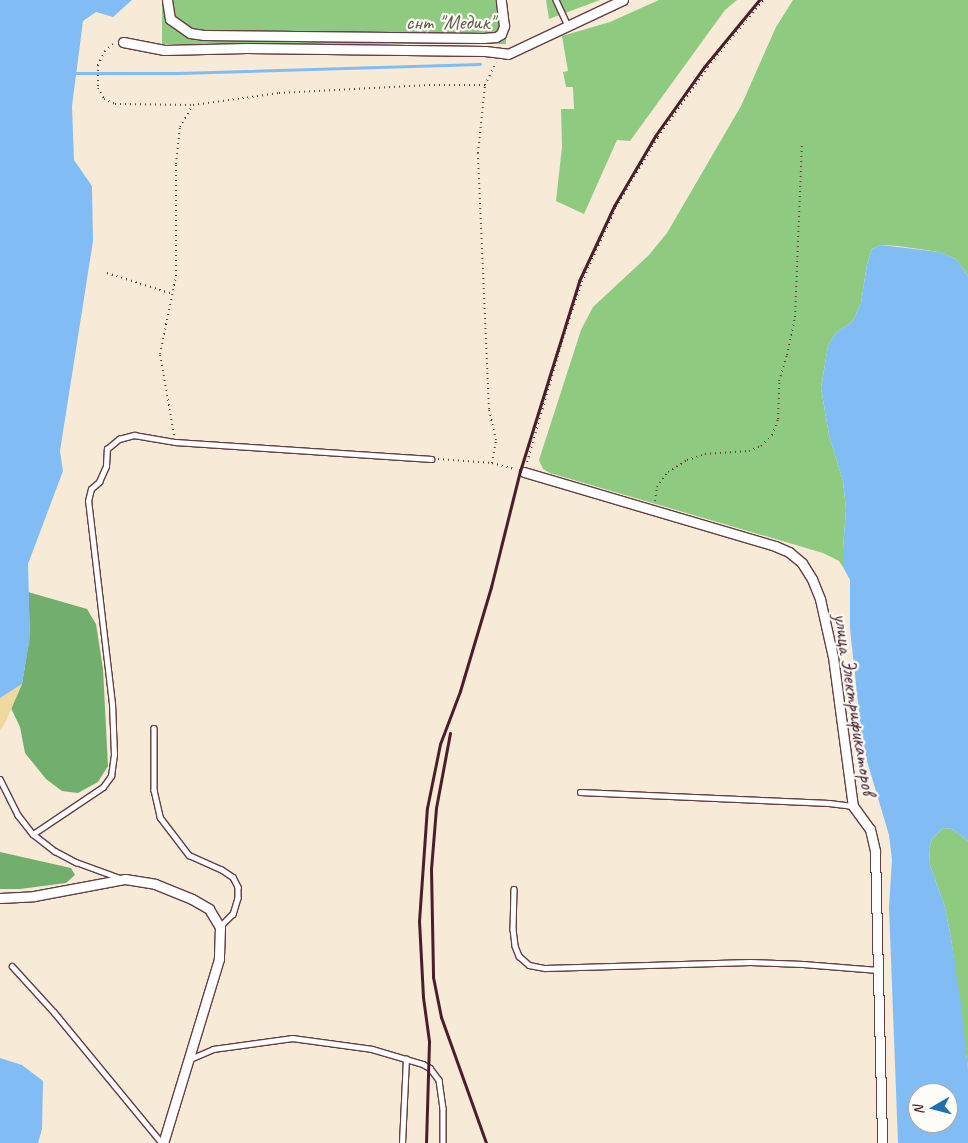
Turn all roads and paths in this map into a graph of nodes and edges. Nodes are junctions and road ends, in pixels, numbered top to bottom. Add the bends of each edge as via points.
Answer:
1 (167, 0) edge
2 (501, 0) edge
3 (556, 0) edge
4 (763, 0) edge
5 (618, 1) edge
6 (568, 26) junction
7 (123, 42) joint
8 (501, 55) junction
9 (485, 85) junction
10 (193, 105) junction
11 (802, 144) dead end
12 (108, 273) dead end
13 (173, 294) junction
14 (175, 442) junction
15 (431, 459) joint
16 (492, 463) junction
17 (511, 468) dead end
18 (524, 472) joint
19 (653, 510) junction
20 (154, 728) dead end
21 (0, 779) edge
22 (580, 792) dead end
23 (853, 806) junction
24 (33, 834) junction
25 (125, 879) junction
26 (514, 889) dead end
27 (0, 898) edge
28 (220, 927) junction
29 (12, 966) dead end
30 (878, 970) junction
31 (406, 1059) junction
32 (188, 1060) junction
33 (163, 1143) edge
34 (402, 1143) edge
35 (443, 1143) edge
36 (882, 1143) edge

1 - 2 street via 170,19 190,33 204,35 483,38 501,34 504,26
3 - 6 lane
4 - 18 path via 708,67 658,136 616,207 569,319
5 - 6 street
6 - 8 street via 516,52
7 - 8 street via 164,50 485,51
7 - 10 path via 112,44 98,64 98,88 104,99 115,104
8 - 9 path
9 - 10 path via 279,93
9 - 16 path via 478,153 489,409 496,440
10 - 13 path via 180,127 176,164 178,219
11 - 19 path via 795,317 788,355 779,380 778,419 772,435 761,446 749,451 705,454 687,460 668,472 657,487
12 - 13 path
13 - 14 path via 160,354
14 - 15 lane
14 - 24 lane via 134,435 119,439 107,449 106,466 99,482 91,489 88,502 112,704 112,776 103,787
15 - 16 path
16 - 17 path
18 - 19 street, улица Электрификаторов
19 - 23 street, улица Электрификаторов via 775,546 802,563 820,599 833,656
20 - 28 lane via 154,790 160,817 189,855 221,868 233,877 238,887 233,914
21 - 24 lane via 18,815
22 - 23 lane
23 - 30 street, улица Электрификаторов via 870,829 876,851
24 - 25 lane via 55,852
25 - 27 street via 34,896
25 - 28 street via 155,884 192,899 210,909
26 - 30 lane via 515,946 519,956 529,965 545,968 750,962
28 - 32 street via 219,959
29 - 33 lane
30 - 36 street, улица Электрификаторов
31 - 32 lane via 372,1049 292,1038 212,1049
31 - 34 lane
31 - 35 lane via 430,1068 438,1080 443,1108
32 - 33 street

